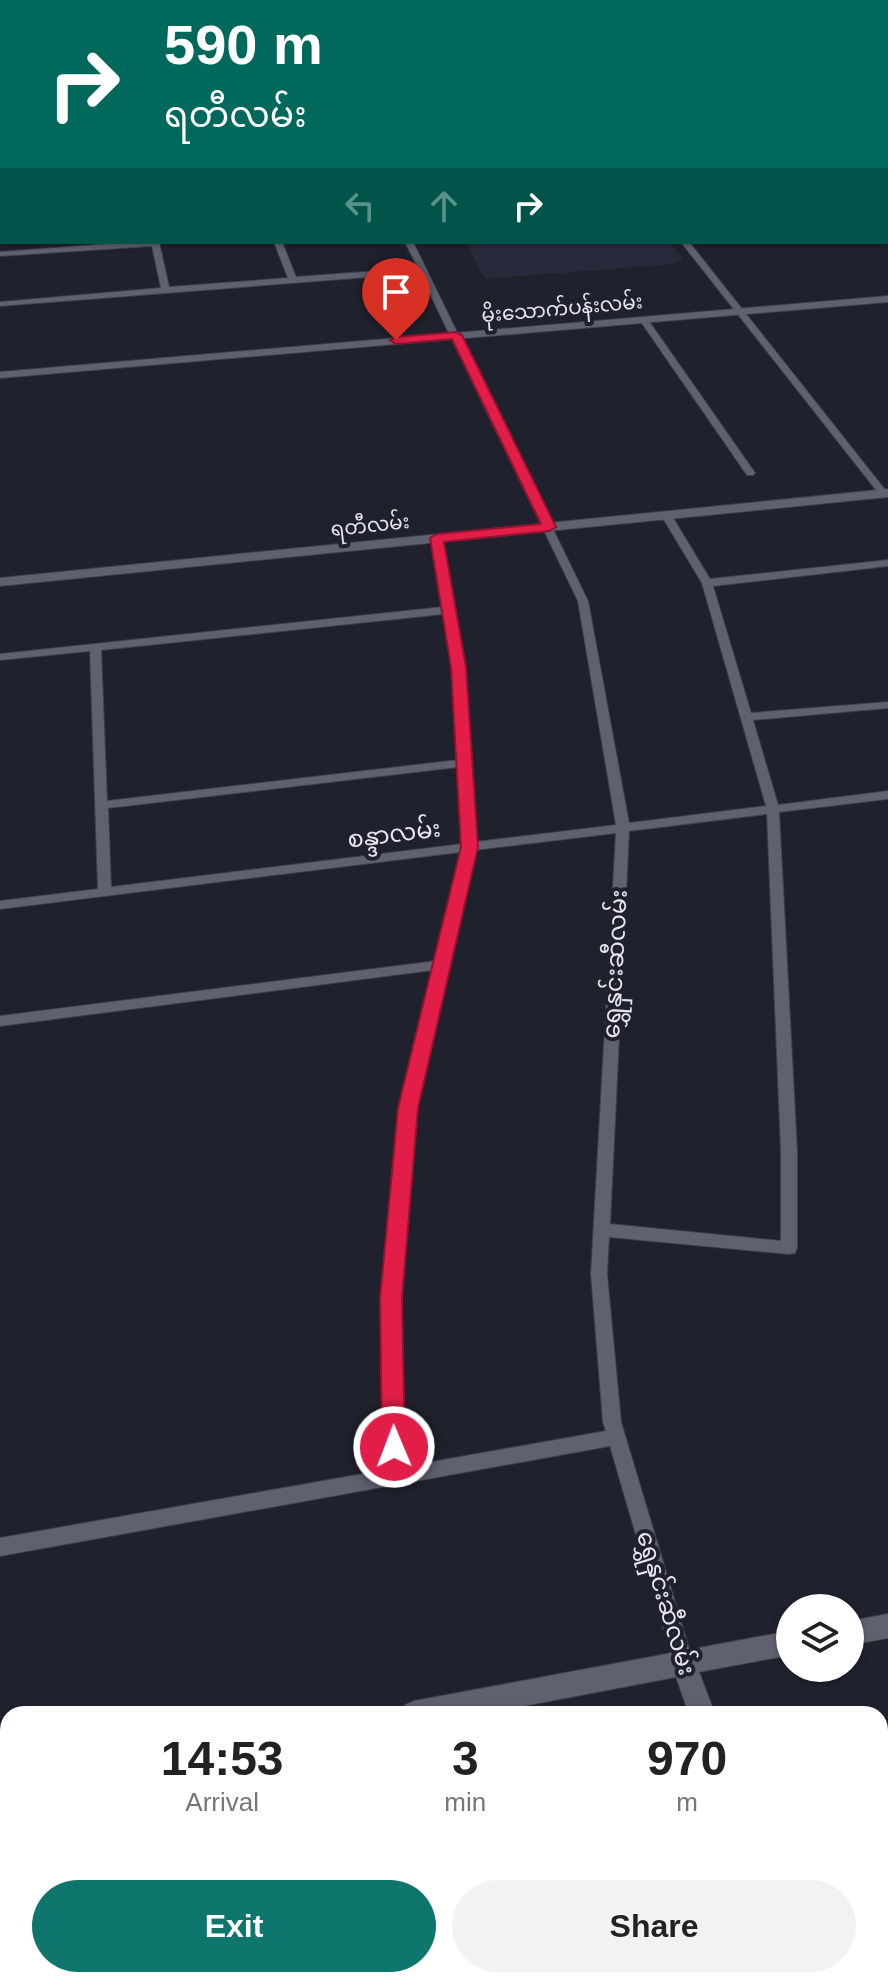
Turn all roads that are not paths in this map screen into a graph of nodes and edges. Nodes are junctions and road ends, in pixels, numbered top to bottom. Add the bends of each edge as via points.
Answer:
1 (129, 244) edge
2 (155, 244) edge
3 (279, 244) edge
4 (410, 244) edge
5 (687, 244) edge
6 (0, 254) edge
7 (423, 270) junction
8 (293, 280) junction
9 (166, 290) junction
10 (888, 299) edge
11 (0, 304) edge
12 (738, 311) junction
13 (643, 319) junction
14 (456, 335) junction
15 (0, 375) edge
16 (750, 473) dead end
17 (886, 493) edge
18 (666, 515) junction
19 (549, 527) junction
20 (437, 538) junction
21 (888, 563) edge
22 (0, 582) edge
23 (707, 583) junction
24 (449, 610) junction
25 (95, 647) junction
26 (0, 657) edge
27 (888, 705) edge
28 (746, 717) junction
29 (464, 763) junction
30 (888, 795) edge
31 (102, 805) junction
32 (773, 808) junction
33 (623, 827) junction
34 (469, 847) junction
35 (105, 892) junction
36 (0, 905) edge
37 (439, 965) junction
38 (0, 1021) edge
39 (601, 1230) junction
40 (616, 1437) junction
41 (394, 1476) junction
42 (0, 1547) edge
43 (888, 1626) edge
44 (864, 1630) edge
45 (776, 1645) edge
46 (683, 1662) junction
47 (455, 1706) edge
48 (699, 1706) edge

1 - 6 street
2 - 9 street
3 - 8 street
4 - 7 street, ရွှေနှင်းဆီလမ်း
5 - 12 street
7 - 8 street
7 - 14 street, ရွှေနှင်းဆီလမ်း
8 - 9 street
9 - 11 street
10 - 12 street, မိုးသောက်ပန်းလမ်း
12 - 13 street, မိုးသောက်ပန်းလမ်း
12 - 17 street
13 - 14 street, မိုးသောက်ပန်းလမ်း
13 - 16 street
14 - 15 street, မိုးသောက်ပန်းလမ်း
14 - 19 street, ရွှေနှင်းဆီလမ်း
17 - 18 street, ရတီလမ်း
18 - 19 street, ရတီလမ်း
18 - 23 street
19 - 20 street, ရတီလမ်း
19 - 33 street, ရွှေနှင်းဆီလမ်း via 583,601
20 - 22 street, ရတီလမ်း
20 - 24 street
21 - 23 street
23 - 28 street
24 - 25 street
24 - 29 street
25 - 26 street
25 - 31 street
27 - 28 street
28 - 32 street
29 - 31 street
29 - 34 street
30 - 32 street, စန္ဒာလမ်း
31 - 35 street
32 - 33 street, စန္ဒာလမ်း
32 - 39 street via 789,1248
33 - 34 street, စန္ဒာလမ်း
33 - 39 street, ရွှေနှင်းဆီလမ်း
34 - 35 street, စန္ဒာလမ်း
34 - 37 street
35 - 36 street, စန္ဒာလမ်း
37 - 38 street
37 - 41 street via 408,1108 395,1251
39 - 40 street, ရွှေနှင်းဆီလမ်း via 599,1274
40 - 41 street
40 - 46 street, ရွှေနှင်းဆီလမ်း
41 - 42 street
43 - 44 street
45 - 46 street
46 - 47 street
46 - 48 street, ရွှေနှင်းဆီလမ်း

